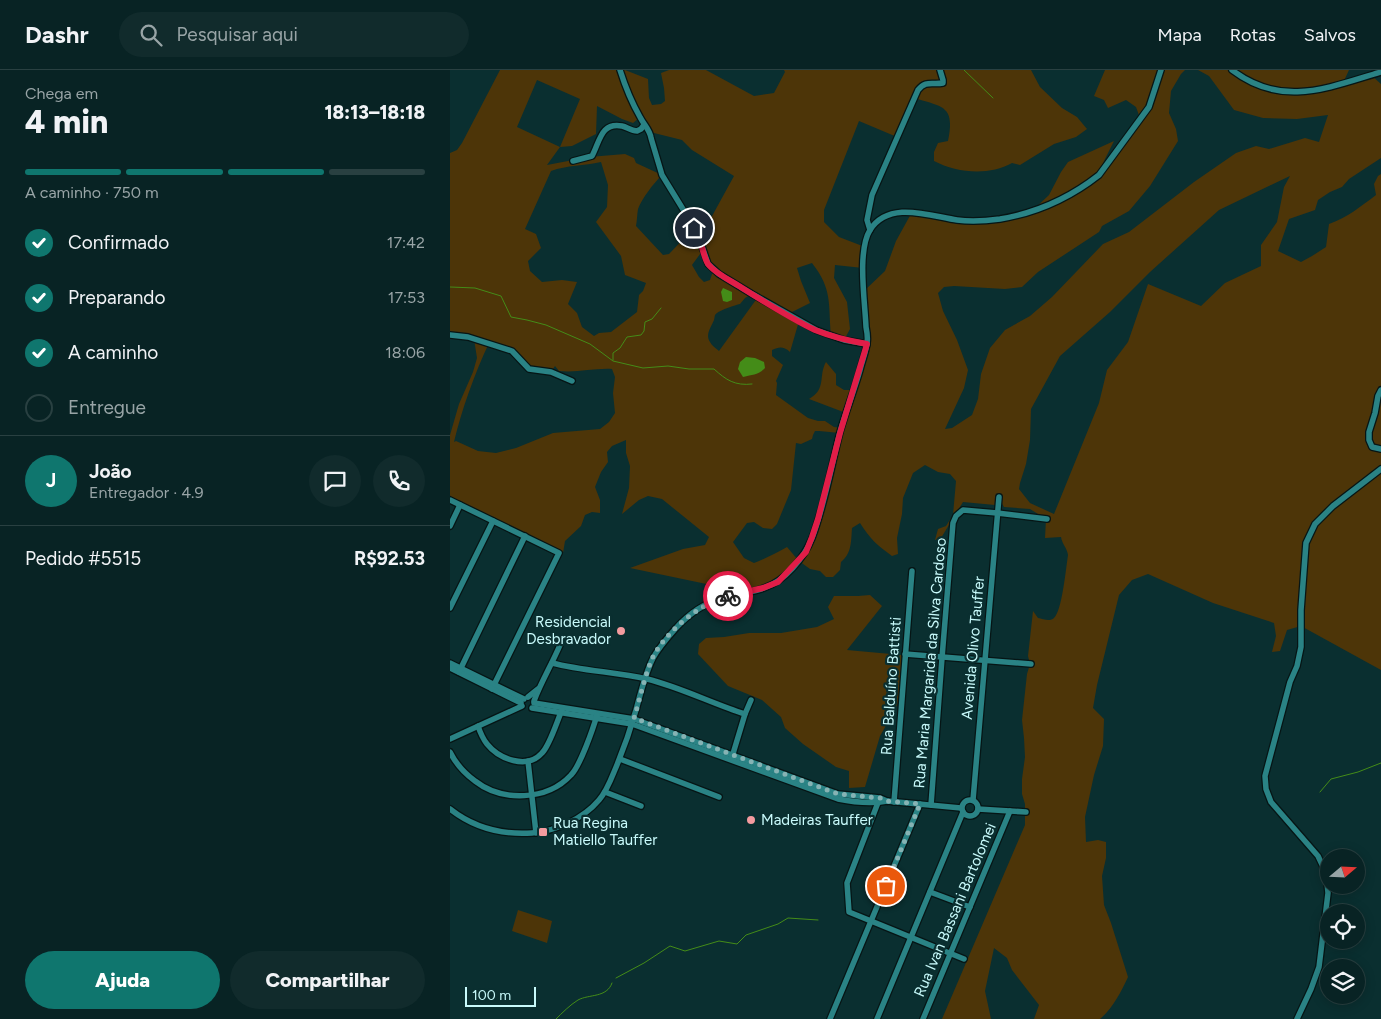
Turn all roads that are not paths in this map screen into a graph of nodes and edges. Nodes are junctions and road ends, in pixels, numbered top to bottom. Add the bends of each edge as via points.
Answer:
1 (620, 70) edge
2 (940, 70) edge
3 (1161, 70) edge
4 (1232, 70) edge
5 (1381, 72) edge
6 (644, 125) junction
7 (573, 161) dead end
8 (870, 230) junction
9 (450, 334) edge
10 (867, 344) junction
11 (572, 382) dead end
12 (1381, 390) edge
13 (1381, 449) edge
14 (1381, 468) edge
15 (999, 497) dead end
16 (450, 500) edge
17 (460, 505) junction
18 (997, 513) junction
19 (1046, 519) dead end
20 (493, 521) junction
21 (450, 526) edge
22 (525, 536) junction
23 (912, 571) dead end
24 (450, 608) edge
25 (560, 645) dead end
26 (905, 654) junction
27 (942, 658) junction
28 (984, 661) junction
29 (450, 662) edge
30 (552, 663) junction
31 (1030, 664) dead end
32 (450, 668) edge
33 (460, 670) junction
34 (645, 679) junction
35 (493, 686) junction
36 (538, 689) junction
37 (751, 700) dead end
38 (524, 701) junction
39 (533, 704) junction
40 (562, 710) junction
41 (745, 714) junction
42 (597, 716) junction
43 (633, 721) junction
44 (478, 726) junction
45 (450, 739) edge
46 (450, 752) edge
47 (731, 758) junction
48 (620, 760) junction
49 (528, 761) junction
50 (605, 792) junction
51 (532, 795) junction
52 (719, 797) dead end
53 (879, 800) junction
54 (973, 800) junction
55 (894, 802) junction
56 (920, 804) junction
57 (931, 805) junction
58 (642, 806) dead end
59 (450, 809) edge
60 (978, 809) junction
61 (962, 810) junction
62 (1010, 811) junction
63 (1026, 812) dead end
64 (536, 833) junction
65 (930, 892) junction
66 (970, 908) junction
67 (871, 921) junction
68 (911, 937) junction
69 (950, 953) junction
70 (964, 959) dead end
71 (830, 1019) edge
72 (877, 1019) edge
73 (923, 1019) edge
74 (1297, 1019) edge

1 - 6 street
2 - 8 street via 943,83 926,83 918,90 872,196 868,220
3 - 8 street via 1149,107 1099,175 1064,197 1032,211 978,222 905,212 879,220
4 - 5 street via 1246,80 1271,90 1294,93 1343,84
6 - 7 street via 637,131 614,125 608,127 592,156
6 - 10 street via 650,132 662,175 696,232 708,264 719,274 816,330
8 - 10 street via 862,268
9 - 11 street via 512,351 529,369 551,372
10 - 34 street via 806,552 778,582 720,598 699,609 666,638 653,657
12 - 13 street via 1369,440 1372,447
14 - 74 street via 1333,506 1315,524 1306,543 1301,647 1265,776 1271,802 1318,856 1326,873 1328,893 1320,967
15 - 18 street, Avenida Olivo Tauffer
16 - 17 street
17 - 20 street
17 - 21 street
18 - 19 street
18 - 27 street, Rua Maria Margarida da Silva Cardoso via 963,510 953,523
18 - 28 street, Avenida Olivo Tauffer
20 - 22 street
20 - 24 street
22 - 33 street
22 - 35 street via 559,553
23 - 26 street, Rua Balduíno Battisti
25 - 30 street
26 - 27 street
26 - 55 street, Rua Balduíno Battisti
27 - 28 street
27 - 57 street, Rua Maria Margarida da Silva Cardoso
28 - 31 street
28 - 54 street, Avenida Olivo Tauffer
29 - 33 street
30 - 34 street
30 - 36 street
32 - 33 street
33 - 35 street
34 - 41 street
34 - 43 street
35 - 38 street
36 - 38 street
36 - 39 street
37 - 41 street
38 - 39 street via 532,698
38 - 39 street via 526,709
38 - 44 street
39 - 40 street
40 - 42 street
40 - 49 street via 546,748 542,754
41 - 47 street
42 - 43 street
42 - 51 street via 572,774 546,792
43 - 47 street
43 - 48 street
44 - 45 street
44 - 49 street via 487,744 499,755
46 - 51 street via 460,768 484,787 513,796
47 - 53 street via 809,786
48 - 50 street
48 - 52 street
49 - 51 street
50 - 58 street
50 - 64 street via 590,810 574,820
51 - 64 street
53 - 55 street
53 - 67 street via 847,883 849,912
54 - 60 street
54 - 61 street via 964,802
55 - 56 street
56 - 57 street
56 - 67 street
57 - 61 street
59 - 64 street via 498,832
60 - 61 street via 972,816 965,815
60 - 62 street
61 - 65 street
62 - 63 street
62 - 66 street, Rua Ivan Bassani Bartolomei
65 - 66 street
65 - 68 street
66 - 69 street, Rua Ivan Bassani Bartolomei
67 - 68 street
67 - 71 street
68 - 69 street
68 - 72 street
69 - 70 street
69 - 73 street, Rua Ivan Bassani Bartolomei

